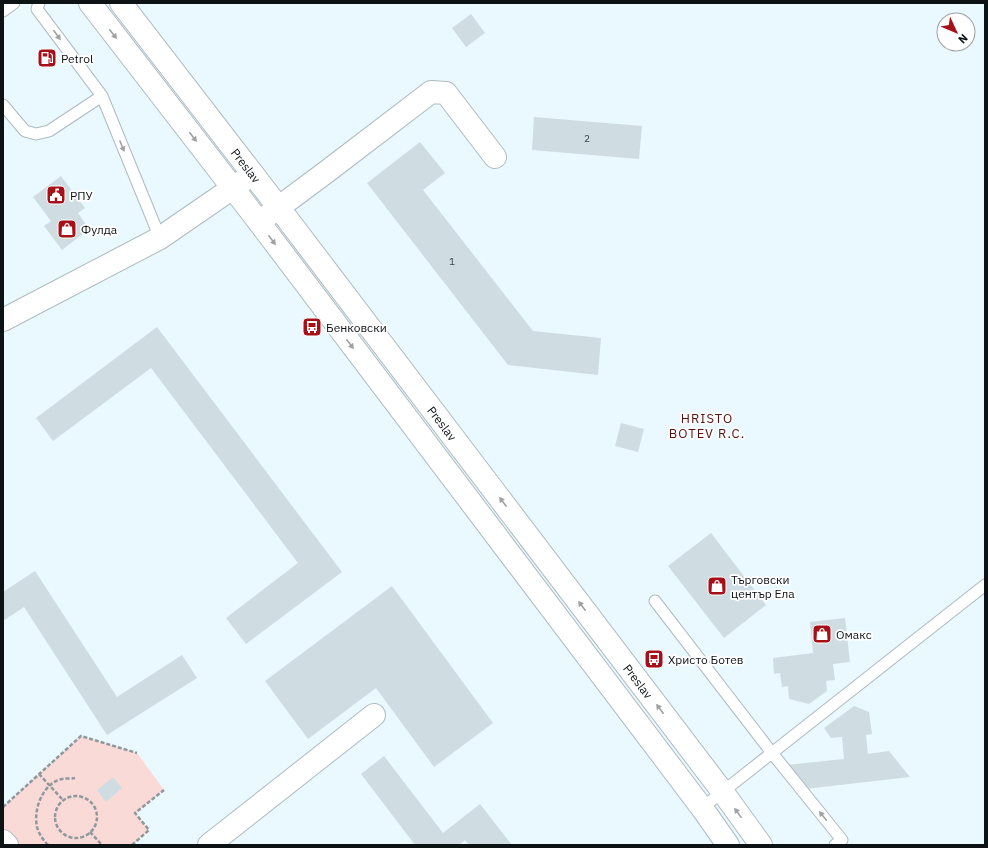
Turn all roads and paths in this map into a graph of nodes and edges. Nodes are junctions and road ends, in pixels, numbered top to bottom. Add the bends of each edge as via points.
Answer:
1 (14, 3) edge
2 (38, 3) edge
3 (90, 3) edge
4 (121, 3) edge
5 (3, 11) edge
6 (102, 96) junction
7 (3, 105) edge
8 (495, 157) dead end
9 (253, 174) junction
10 (232, 189) junction
11 (279, 208) junction
12 (259, 222) junction
13 (160, 238) junction
14 (3, 320) edge
15 (985, 585) edge
16 (655, 601) dead end
17 (374, 715) dead end
18 (137, 753) dead end
19 (772, 753) junction
20 (39, 774) junction
21 (75, 778) dead end
22 (49, 786) junction
23 (164, 790) dead end
24 (722, 791) junction
25 (63, 800) junction
26 (3, 807) edge
27 (702, 808) junction
28 (90, 832) junction
29 (3, 841) edge
30 (7, 845) edge
31 (48, 845) edge
32 (102, 845) edge
33 (132, 845) edge
34 (209, 845) edge
35 (728, 845) edge
36 (761, 845) edge
37 (835, 845) edge

1 - 5 lane
2 -> 6 lane via 37,9
3 -> 10 main road, Preslav
4 - 9 main road, Preslav
6 - 7 lane via 49,132 36,134 25,131
6 -> 13 lane
8 - 11 main road via 446,93 431,92
9 - 10 main road
9 - 11 main road, Preslav
10 - 12 main road, Preslav
10 - 13 main road
11 - 12 main road
24 -> 11 main road, Preslav
12 -> 27 main road, Preslav
13 - 14 main road
15 - 19 lane
16 - 19 lane
17 - 34 main road
18 - 20 path via 81,736
19 - 24 lane
37 -> 19 lane via 842,840
20 - 22 path
20 - 26 path
21 - 22 path via 61,779
22 - 25 path
22 - 31 path via 40,799 36,813 37,827
23 - 33 path via 136,813 149,830
24 - 27 lane
36 -> 24 main road, Preslav
25 - 28 path via 69,796 83,797 94,806 96,820
25 - 28 path via 58,805 54,818 59,830 64,835 77,838
27 - 35 main road, Preslav
28 - 32 path
29 - 30 main road

